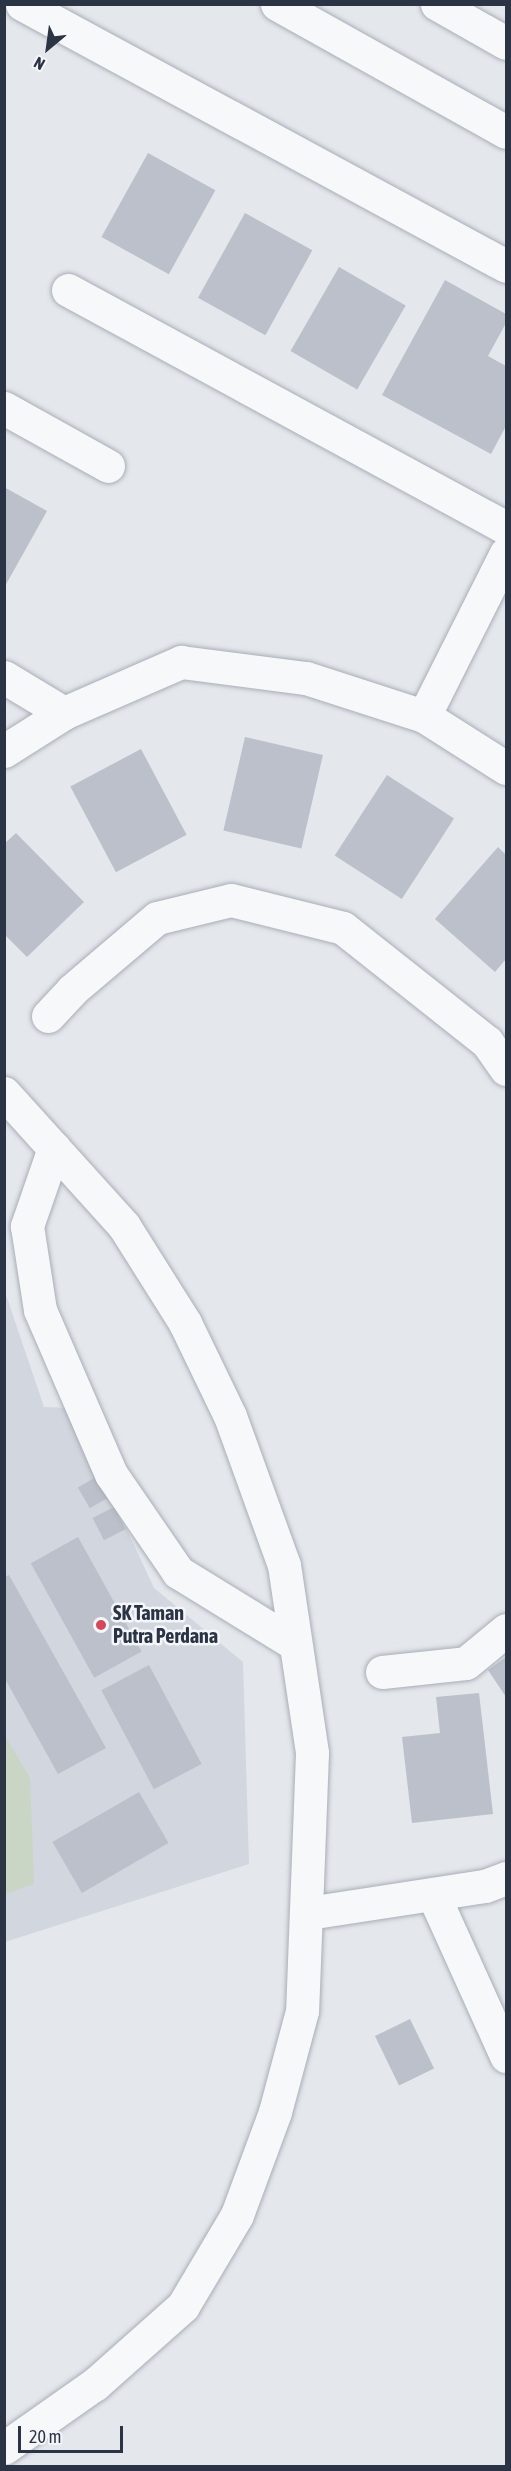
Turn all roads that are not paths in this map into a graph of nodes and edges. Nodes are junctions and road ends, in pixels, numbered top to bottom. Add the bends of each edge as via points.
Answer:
1 (22, 4) edge
2 (277, 4) edge
3 (437, 4) edge
4 (507, 43) edge
5 (507, 132) edge
6 (507, 266) edge
7 (68, 290) dead end
8 (4, 408) edge
9 (108, 466) dead end
10 (507, 528) edge
11 (507, 553) edge
12 (4, 677) edge
13 (64, 713) junction
14 (424, 716) junction
15 (4, 751) edge
16 (507, 768) edge
17 (48, 1016) dead end
18 (507, 1069) edge
19 (4, 1093) edge
20 (54, 1148) junction
21 (507, 1629) edge
22 (295, 1644) junction
23 (382, 1672) dead end
24 (507, 1878) edge
25 (434, 1894) junction
26 (308, 1913) junction
27 (507, 2056) edge
28 (4, 2448) edge

1 - 6 street
2 - 5 street
3 - 4 street
7 - 10 street
8 - 9 street
11 - 14 street
12 - 13 street
13 - 14 street via 181,662 306,678
13 - 15 street
14 - 16 street
17 - 18 street via 72,990 157,918 231,900 343,928 487,1042
19 - 20 street
20 - 22 street via 124,1226 185,1323 230,1416 284,1566
20 - 22 street via 27,1226 40,1310 111,1474 178,1572
21 - 23 street via 466,1663
22 - 26 street via 312,1753
24 - 25 street
25 - 26 street
25 - 27 street
26 - 28 street via 302,2011 275,2112 237,2215 183,2306 95,2384

